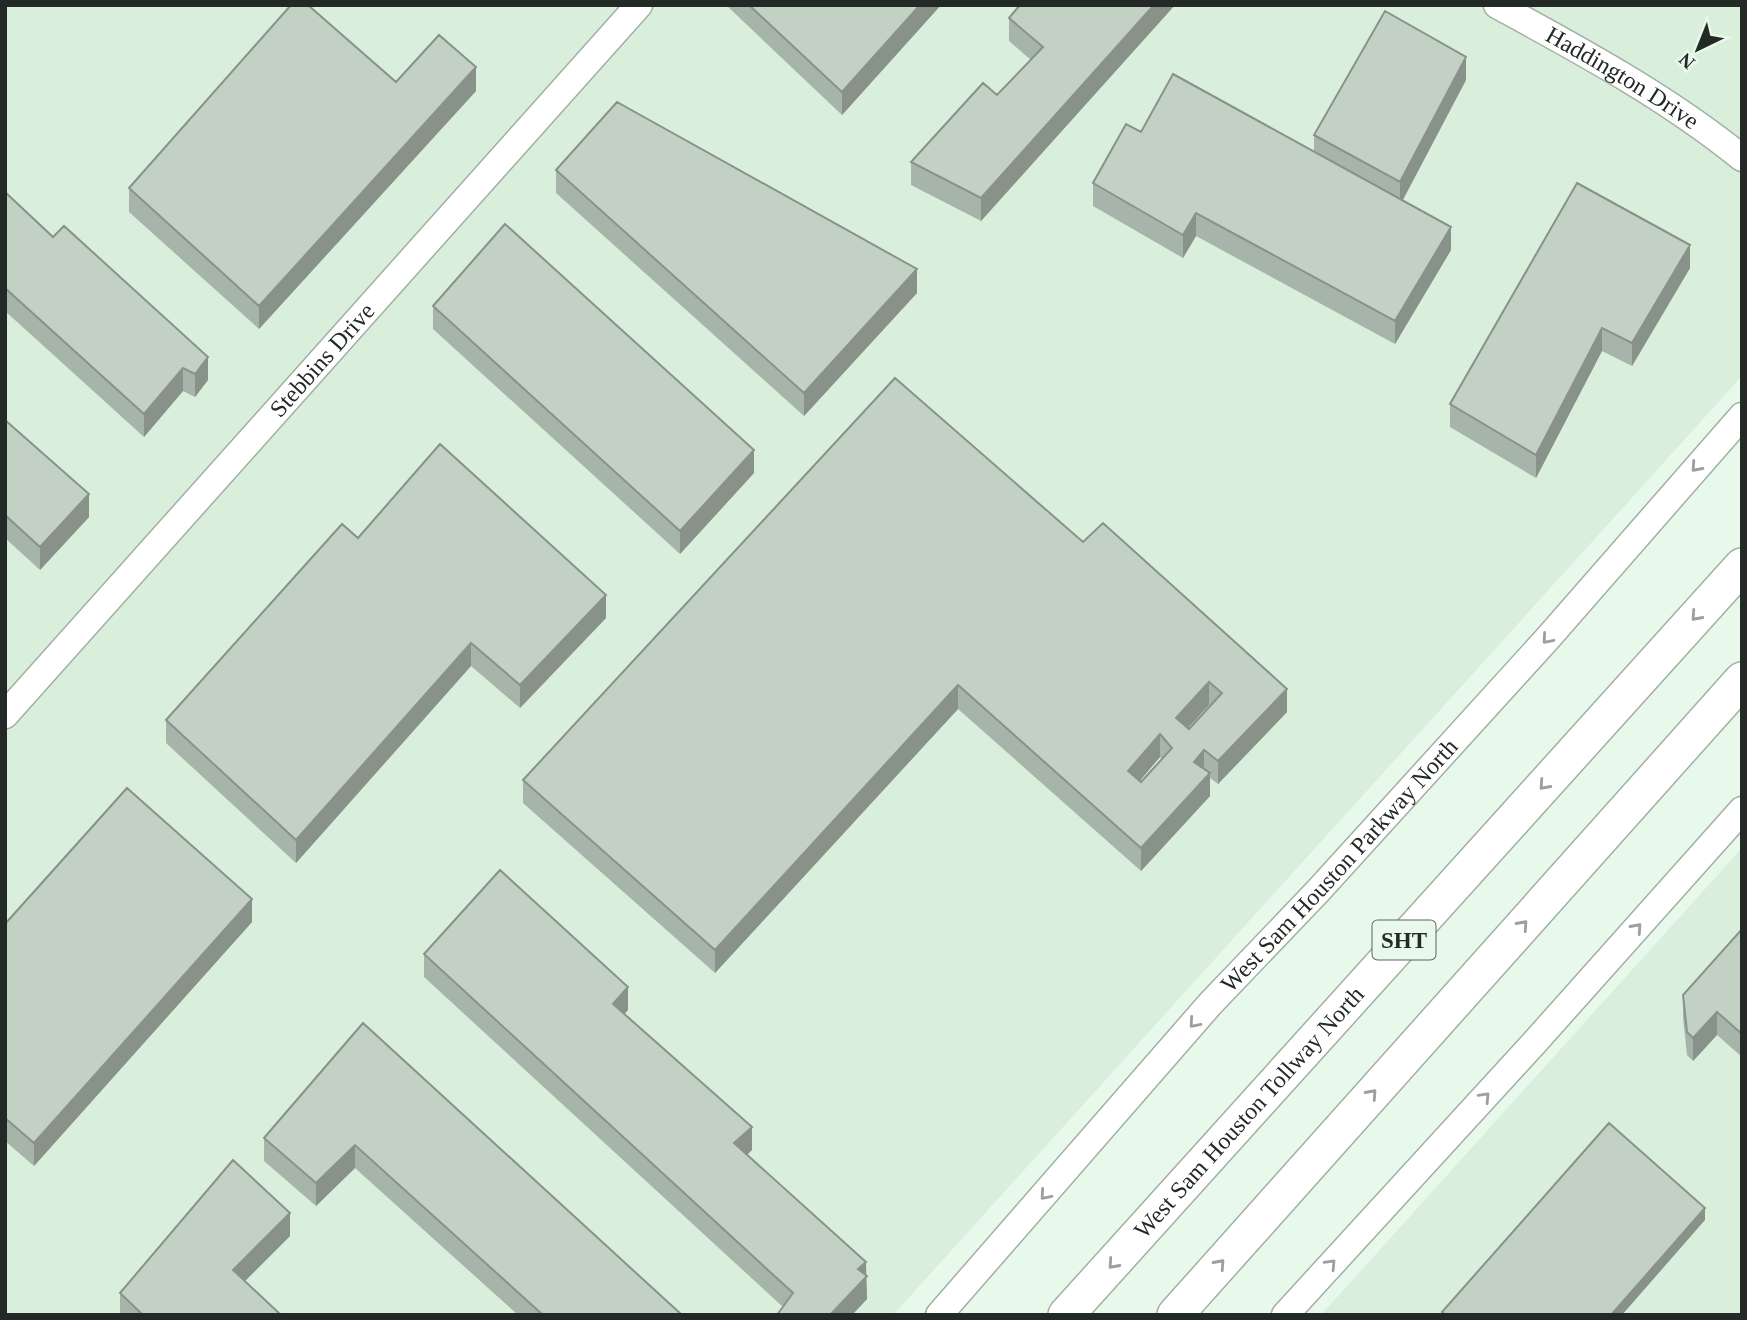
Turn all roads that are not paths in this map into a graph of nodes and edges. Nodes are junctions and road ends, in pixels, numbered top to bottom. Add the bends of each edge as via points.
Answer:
1 (639, 5) edge
2 (1497, 5) edge
3 (1742, 158) edge
4 (1742, 416) edge
5 (1742, 566) edge
6 (1742, 680) edge
7 (1742, 712) edge
8 (5, 715) edge
9 (1742, 810) edge
10 (1624, 811) junction
11 (939, 1315) edge
12 (1066, 1315) edge
13 (1175, 1315) edge
14 (1285, 1315) edge

1 - 8 main road, Stebbins Drive
2 - 3 main road, Haddington Drive via 1600,62 1707,130
4 -> 11 main road, West Sam Houston Parkway North via 1538,649 1210,1004
5 -> 12 highway, West Sam Houston Tollway North / SHT
6 - 10 highway
7 - 10 highway
14 -> 9 main road
13 -> 10 highway

